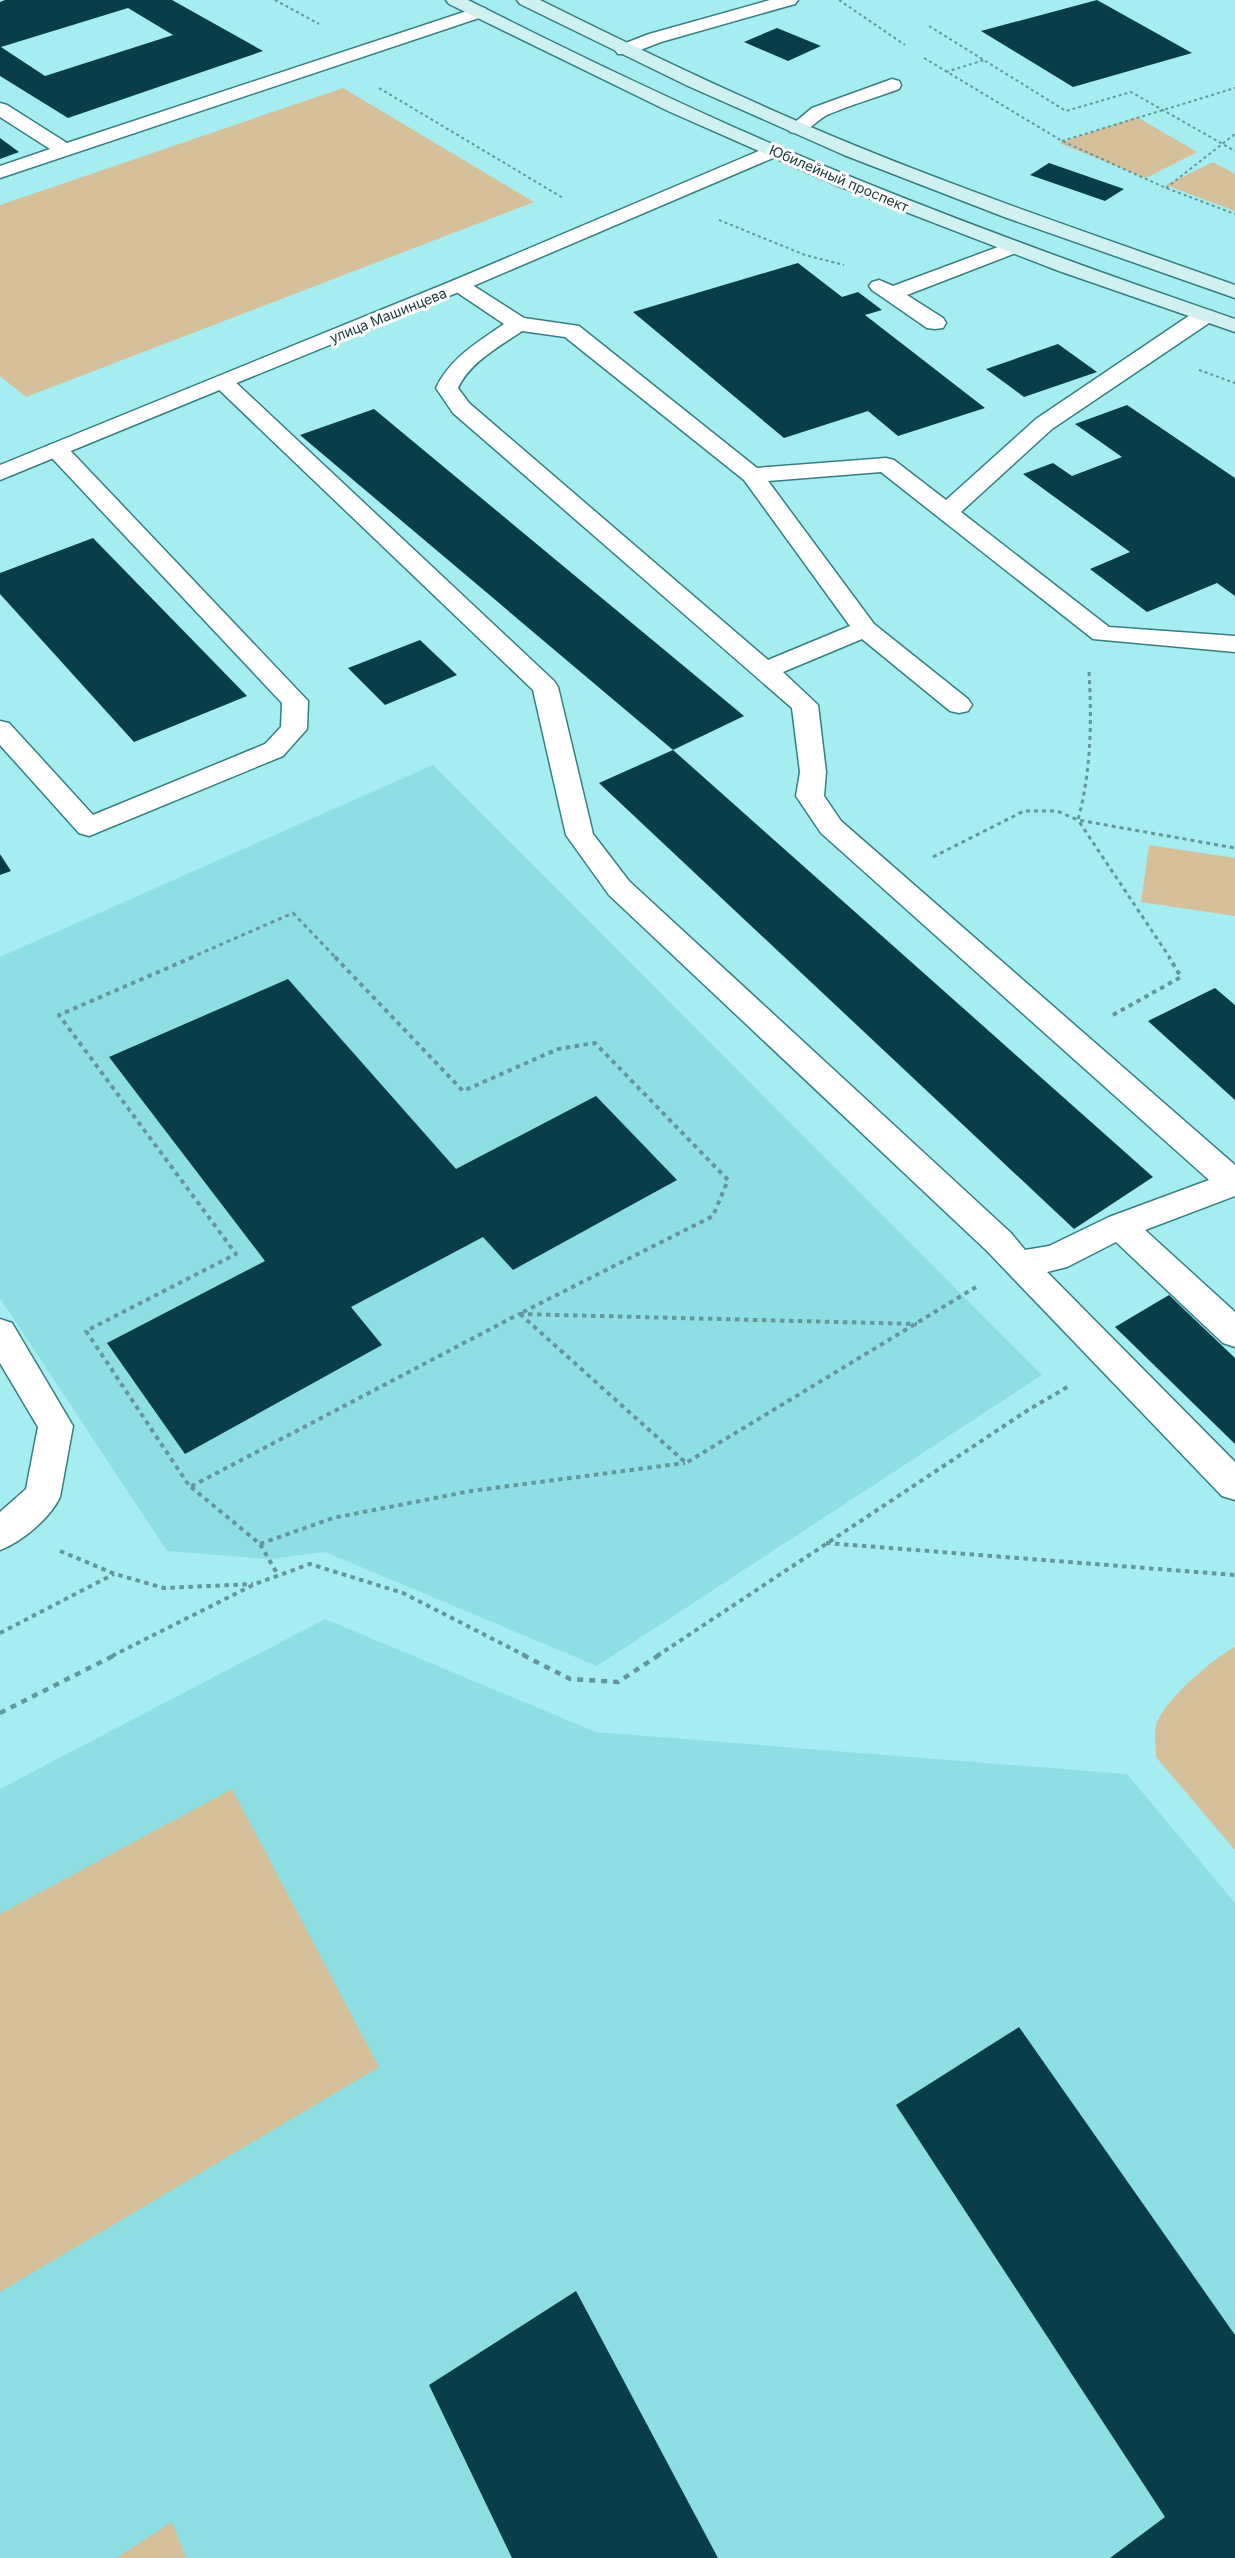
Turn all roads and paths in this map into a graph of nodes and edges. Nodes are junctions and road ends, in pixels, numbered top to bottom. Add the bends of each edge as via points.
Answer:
1 (455, 0) edge
2 (526, 0) edge
3 (789, 0) edge
4 (839, 0) edge
5 (479, 12) junction
6 (929, 26) dead end
7 (906, 46) dead end
8 (624, 50) junction
9 (916, 52) dead end
10 (984, 60) junction
11 (945, 72) junction
12 (892, 85) dead end
13 (1235, 88) edge
14 (0, 109) edge
15 (1164, 111) junction
16 (797, 128) junction
17 (1235, 134) edge
18 (1062, 141) junction
19 (1221, 143) junction
20 (65, 150) junction
21 (773, 151) junction
22 (1235, 151) edge
23 (0, 172) edge
24 (1166, 188) junction
25 (1235, 214) edge
26 (1014, 247) junction
27 (459, 285) junction
28 (1235, 292) edge
29 (1204, 316) junction
30 (935, 323) dead end
31 (518, 324) junction
32 (1235, 326) edge
33 (223, 383) junction
34 (57, 450) junction
35 (0, 473) edge
36 (752, 475) junction
37 (946, 513) junction
38 (866, 629) junction
39 (1102, 634) junction
40 (1235, 644) edge
41 (766, 670) junction
42 (959, 705) dead end
43 (0, 729) edge
44 (1078, 819) junction
45 (1235, 848) edge
46 (889, 878) junction
47 (1070, 1038) junction
48 (1234, 1183) edge
49 (1120, 1226) junction
50 (1018, 1264) junction
51 (519, 1314) junction
52 (917, 1324) junction
53 (0, 1333) edge
54 (1235, 1333) edge
55 (1078, 1380) dead end
56 (686, 1463) junction
57 (1235, 1485) edge
58 (190, 1487) junction
59 (4, 1531) edge
60 (826, 1543) junction
61 (260, 1544) junction
62 (115, 1574) junction
63 (278, 1575) junction
64 (1235, 1575) edge
65 (255, 1584) junction
66 (0, 1633) edge
67 (0, 1713) edge

1 - 5 main road, Юбилейный проспект
2 - 8 main road, Юбилейный проспект
3 - 8 street
4 - 7 path
5 - 20 street
5 - 21 main road, Юбилейный проспект
6 - 10 path
8 - 16 main road, Юбилейный проспект
9 - 11 path
10 - 11 path
10 - 15 path via 1066,111 1131,92
11 - 18 path
12 - 16 street via 819,112
13 - 15 path
14 - 20 street
15 - 18 path
15 - 19 path
16 - 28 main road, Юбилейный проспект via 1018,214
17 - 19 path
18 - 24 path
19 - 22 path
19 - 24 path
20 - 23 street
21 - 26 main road, Юбилейный проспект
21 - 27 street, улица Машинцева
24 - 25 path
26 - 29 main road, Юбилейный проспект
26 - 30 street via 886,290
27 - 31 street
27 - 33 street, улица Машинцева
29 - 32 main road, Юбилейный проспект
29 - 37 street via 1044,424
31 - 36 street via 571,331
31 - 41 street via 450,377 447,388 461,408
33 - 34 street, улица Машинцева
33 - 50 street via 545,687 580,835 619,888
34 - 35 street, улица Машинцева
34 - 43 street via 295,701 294,729 274,750 88,827
36 - 37 street via 886,465
36 - 38 street
37 - 39 street
38 - 41 street
38 - 42 street
39 - 40 street
39 - 44 path via 1089,666 1093,736 1087,790
41 - 46 street via 805,705 813,772 810,796 831,827
44 - 45 path
44 - 46 path via 1057,811 1024,811
44 - 47 path via 1181,977
46 - 47 street
47 - 48 street
48 - 49 street
49 - 50 street via 1055,1257
49 - 54 street
50 - 52 path
50 - 57 street
51 - 52 path
51 - 56 path
51 - 58 path
51 - 58 path via 712,1216 729,1180 595,1043 558,1049 463,1091 293,913 59,1015 236,1254 86,1331
52 - 56 path
53 - 59 street via 56,1426 42,1497
55 - 60 path
56 - 61 path via 471,1491 333,1518
58 - 61 path
59 - 62 path
60 - 63 path via 618,1682 570,1679 392,1590 310,1564
60 - 64 path
61 - 63 path
62 - 65 path via 164,1588
62 - 66 path
63 - 65 path
65 - 67 path

